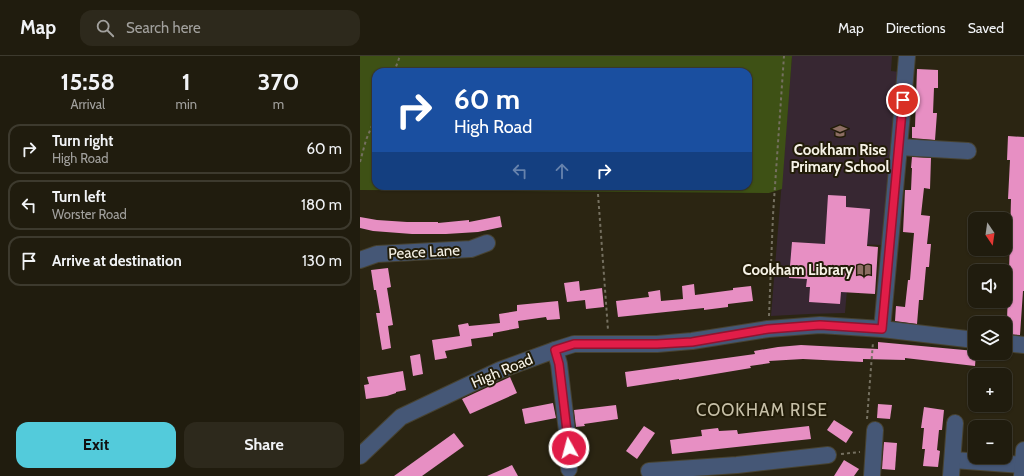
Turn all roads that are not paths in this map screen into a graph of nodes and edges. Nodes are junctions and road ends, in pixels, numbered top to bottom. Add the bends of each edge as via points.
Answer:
1 (907, 56) edge
2 (900, 147) junction
3 (968, 151) dead end
4 (487, 242) dead end
5 (360, 260) edge
6 (878, 329) junction
7 (968, 339) edge
8 (1012, 344) edge
9 (1024, 345) edge
10 (555, 350) junction
11 (955, 423) dead end
12 (871, 427) road end
13 (361, 452) edge
14 (823, 460) road end
15 (953, 460) junction
16 (1023, 464) edge
17 (656, 467) dead end
18 (569, 469) dead end
19 (737, 471) edge
20 (872, 476) edge
21 (951, 476) edge

1 - 2 street
2 - 3 street
2 - 6 street
4 - 5 street, Peace Lane via 471,249 377,254
6 - 7 street, High Road
6 - 10 street, High Road via 820,325 768,329 692,342 574,344
8 - 9 street
10 - 13 street, High Road via 500,370 401,417
10 - 18 street via 569,448
11 - 15 street
12 - 20 street
14 - 19 street
15 - 16 street
15 - 21 street
17 - 19 street

